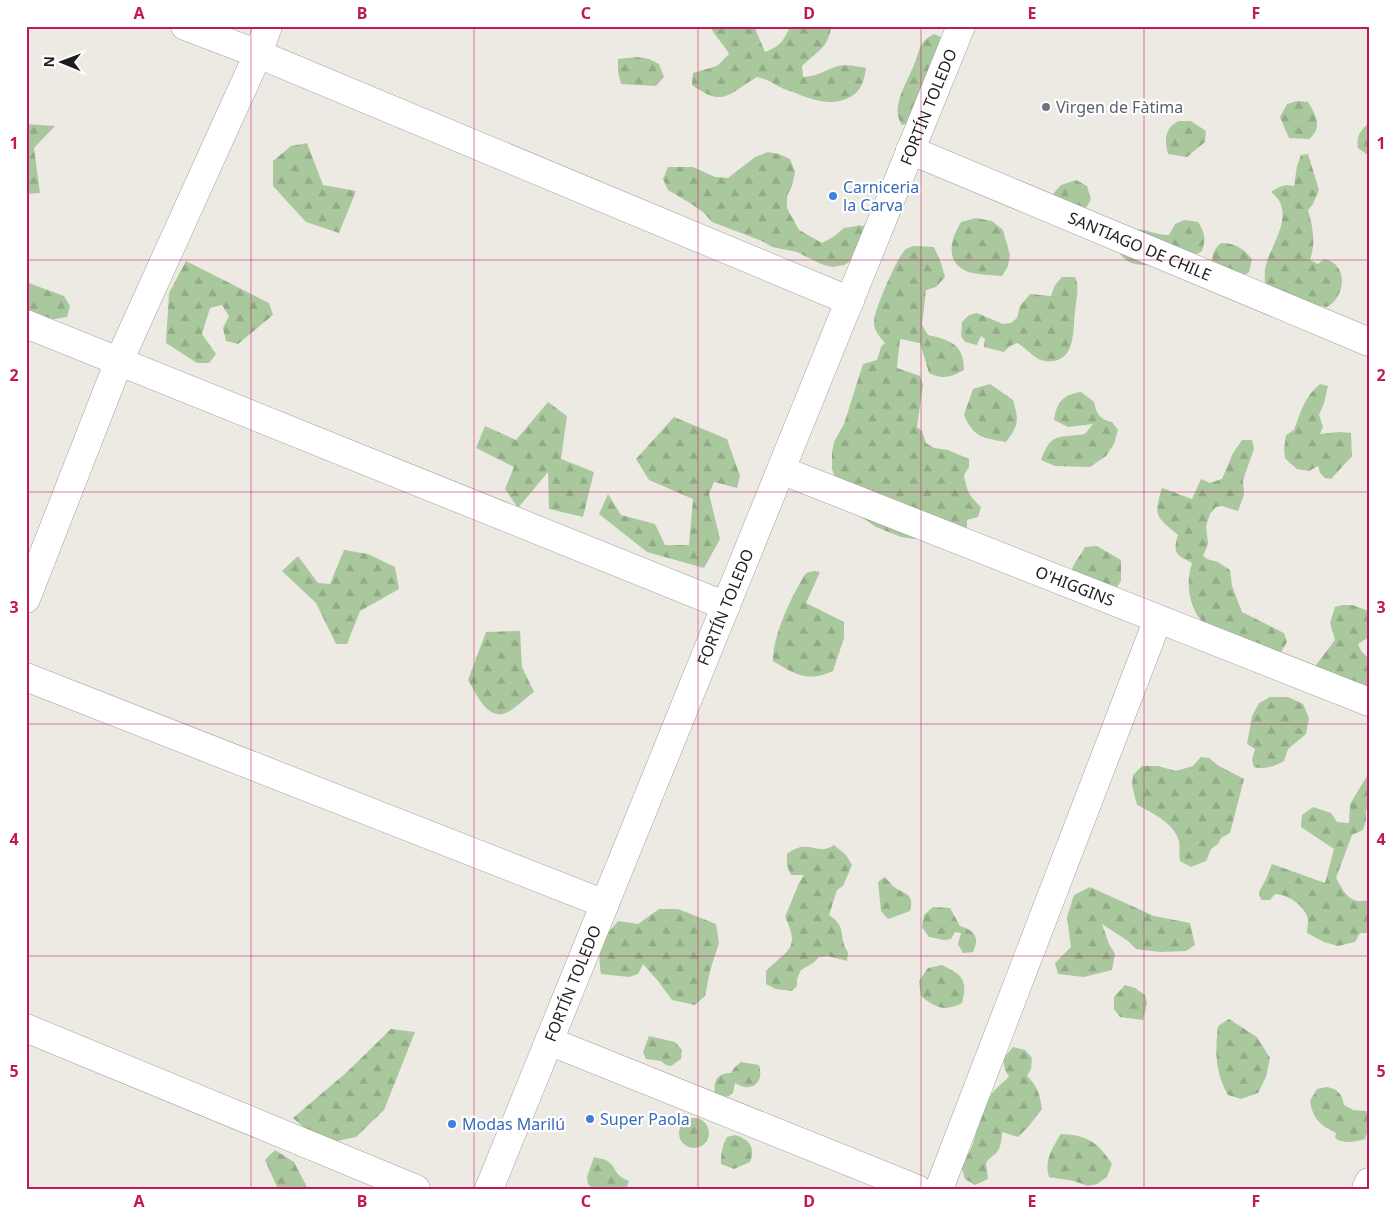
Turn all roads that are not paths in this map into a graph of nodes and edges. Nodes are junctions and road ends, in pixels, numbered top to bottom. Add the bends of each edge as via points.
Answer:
1 (185, 26) edge
2 (268, 26) edge
3 (961, 26) edge
4 (258, 54) junction
5 (910, 150) junction
6 (850, 301) junction
7 (26, 324) edge
8 (1369, 342) edge
9 (119, 361) junction
10 (781, 470) junction
11 (26, 599) edge
12 (726, 606) junction
13 (1158, 619) junction
14 (26, 677) edge
15 (1369, 702) edge
16 (605, 904) junction
17 (26, 1028) edge
18 (549, 1042) junction
19 (1369, 1182) edge
20 (416, 1189) edge
21 (489, 1189) edge
22 (917, 1189) edge
23 (939, 1189) edge
24 (1366, 1189) edge

1 - 4 street
2 - 4 street
3 - 5 street, FORTÍN TOLEDO
4 - 6 street
4 - 9 street
5 - 6 street, FORTÍN TOLEDO
5 - 8 street, SANTIAGO DE CHILE
6 - 10 street, FORTÍN TOLEDO
7 - 9 street
9 - 11 street
9 - 12 street
10 - 12 street, FORTÍN TOLEDO
10 - 13 street, O'HIGGINS
12 - 16 street, FORTÍN TOLEDO
13 - 15 street, O'HIGGINS
13 - 23 street
14 - 16 street
16 - 18 street, FORTÍN TOLEDO
17 - 20 street
18 - 21 street, FORTÍN TOLEDO
18 - 22 street
19 - 24 street

